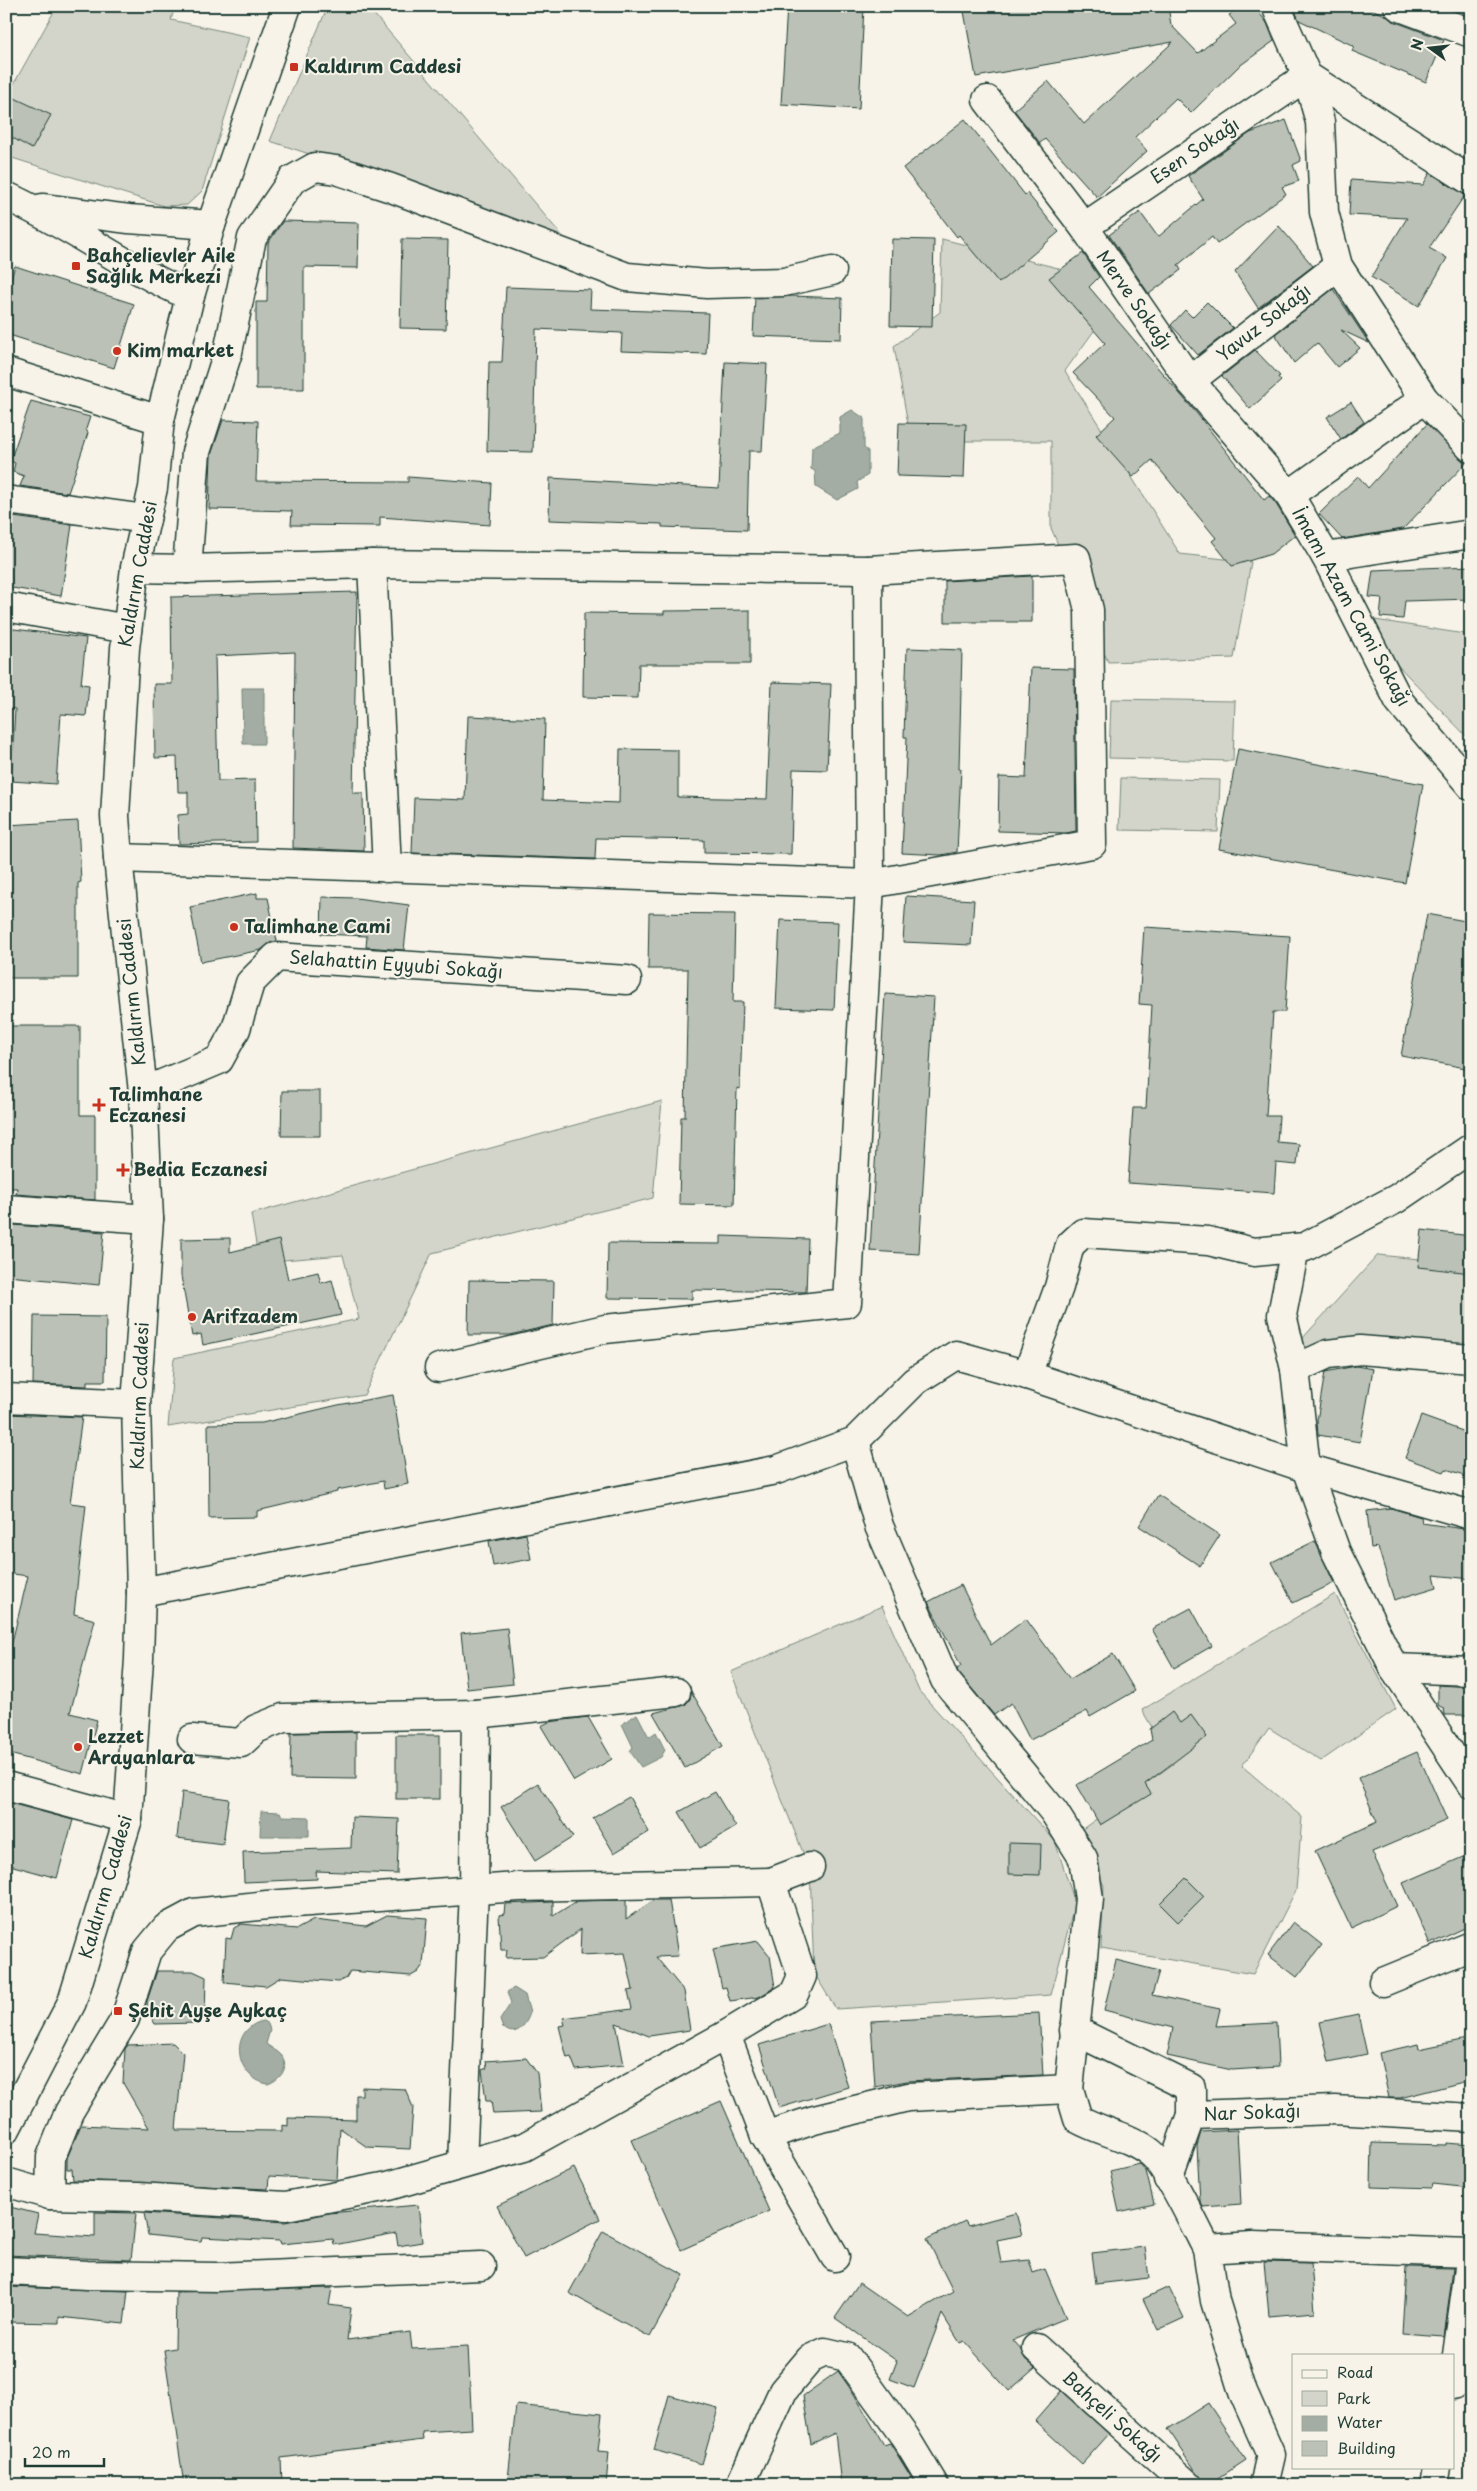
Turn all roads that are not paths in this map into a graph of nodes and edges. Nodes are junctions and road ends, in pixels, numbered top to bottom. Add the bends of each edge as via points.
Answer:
1 (287, 6) edge
2 (1276, 6) edge
3 (1398, 6) edge
4 (1471, 33) edge
5 (1307, 76) junction
6 (986, 100) dead end
7 (1471, 181) edge
8 (6, 196) edge
9 (31, 207) junction
10 (211, 225) junction
11 (1084, 227) junction
12 (1338, 266) junction
13 (832, 271) dead end
14 (190, 296) junction
15 (6, 372) edge
16 (1190, 381) junction
17 (1424, 399) junction
18 (160, 420) junction
19 (1471, 448) edge
20 (1289, 495) junction
21 (6, 500) edge
22 (146, 519) junction
23 (1471, 534) edge
24 (1326, 557) junction
25 (372, 564) junction
26 (135, 568) junction
27 (188, 569) junction
28 (868, 570) junction
29 (6, 607) edge
30 (127, 629) junction
31 (1471, 786) edge
32 (118, 858) junction
33 (387, 868) junction
34 (870, 884) junction
35 (627, 980) dead end
36 (143, 1092) junction
37 (1465, 1157) edge
38 (6, 1209) edge
39 (149, 1219) junction
40 (1295, 1248) junction
41 (1471, 1359) edge
42 (439, 1368) dead end
43 (1294, 1369) junction
44 (1027, 1375) junction
45 (6, 1398) edge
46 (136, 1404) junction
47 (854, 1441) junction
48 (1306, 1468) junction
49 (1471, 1515) edge
50 (140, 1592) junction
51 (1394, 1668) junction
52 (1471, 1672) edge
53 (676, 1692) dead end
54 (476, 1714) junction
55 (192, 1739) dead end
56 (1471, 1784) edge
57 (6, 1786) edge
58 (128, 1819) junction
59 (810, 1867) dead end
60 (771, 1882) junction
61 (474, 1891) junction
62 (1471, 1946) edge
63 (1383, 1982) dead end
64 (1074, 2030) junction
65 (726, 2035) junction
66 (1069, 2088) junction
67 (1192, 2115) junction
68 (1471, 2118) edge
69 (7, 2125) edge
70 (765, 2136) junction
71 (462, 2164) junction
72 (1168, 2179) junction
73 (6, 2182) edge
74 (50, 2195) junction
75 (1208, 2249) junction
76 (1471, 2253) edge
77 (835, 2257) dead end
78 (481, 2266) dead end
79 (6, 2271) edge
80 (1036, 2348) dead end
81 (1454, 2377) edge
82 (1438, 2468) edge
83 (740, 2485) edge
84 (934, 2485) edge
85 (1188, 2485) edge
86 (1264, 2485) edge
87 (1434, 2485) edge

1 - 10 street, Kaldırım Caddesi
2 - 5 street
3 - 4 street
5 - 7 street
5 - 11 street, Esen Sokağı
5 - 12 street via 1320,122 1324,212
6 - 11 street, Merve Sokağı
8 - 9 street
9 - 10 street
9 - 14 street via 152,280
10 - 14 street, Kaldırım Caddesi
11 - 16 street, Merve Sokağı
12 - 16 street, Yavuz Sokağı
12 - 17 street
13 - 27 street via 784,282 707,284 627,277 391,188 336,170 315,167 292,180 252,238 228,352 196,452
14 - 18 street, Kaldırım Caddesi
15 - 18 street
16 - 20 street, Merve Sokağı
17 - 19 street
17 - 20 street
18 - 22 street, Kaldırım Caddesi via 153,488
20 - 24 street, İmamı Azam Cami Sokağı
21 - 22 street
22 - 26 street, Kaldırım Caddesi
23 - 24 street
24 - 31 street, İmamı Azam Cami Sokağı via 1399,701
25 - 27 street
25 - 28 street
25 - 33 street
26 - 27 street
26 - 30 street, Kaldırım Caddesi
28 - 34 street
28 - 34 street via 1076,558 1088,610 1092,844
29 - 30 street
30 - 32 street, Kaldırım Caddesi via 115,816
32 - 33 street
32 - 36 street, Kaldırım Caddesi
33 - 34 street
34 - 42 street via 847,1303 605,1329
35 - 36 street, Selahattin Eyyubi Sokağı via 276,957 250,983 236,1029 219,1060
36 - 39 street, Kaldırım Caddesi
37 - 40 street via 1305,1248
38 - 39 street
39 - 46 street, Kaldırım Caddesi
40 - 43 street via 1282,1315
40 - 44 street via 1254,1252 1208,1241 1083,1233 1070,1245 1059,1287
41 - 43 street via 1360,1350 1328,1354
43 - 48 street
44 - 47 street via 956,1355 915,1381
44 - 48 street
45 - 46 street
46 - 50 street, Kaldırım Caddesi
47 - 50 street via 776,1470
47 - 64 street via 879,1526 945,1680 1054,1812 1083,1858 1089,1899
48 - 49 street
48 - 51 street via 1336,1552
50 - 58 street, Kaldırım Caddesi via 139,1659
51 - 52 street
51 - 56 street
53 - 54 street
54 - 55 street via 283,1718 256,1729 241,1743
54 - 61 street
57 - 58 street
58 - 69 street, Kaldırım Caddesi via 72,2002
59 - 60 street
60 - 61 street
60 - 65 street via 802,1976 794,1994
61 - 71 street
61 - 74 street via 194,1912 166,1928 148,1951 125,2019 68,2112 51,2156
62 - 63 street
64 - 66 street
64 - 67 street, Nar Sokağı via 1191,2088
65 - 70 street
65 - 71 street via 524,2147
66 - 70 street via 908,2097 814,2120
66 - 72 street via 1078,2119 1142,2147 1152,2154
67 - 68 street, Nar Sokağı via 1335,2110
67 - 72 street
70 - 77 street
71 - 74 street via 388,2186 286,2206
72 - 75 street
73 - 74 street
75 - 76 street via 1254,2246
75 - 86 street via 1215,2302 1243,2392 1271,2456
76 - 81 street
78 - 79 street via 216,2277 87,2276
80 - 85 street, Bahçeli Sokağı
82 - 87 street
83 - 84 street via 783,2391 810,2358 825,2352 847,2358 905,2437

